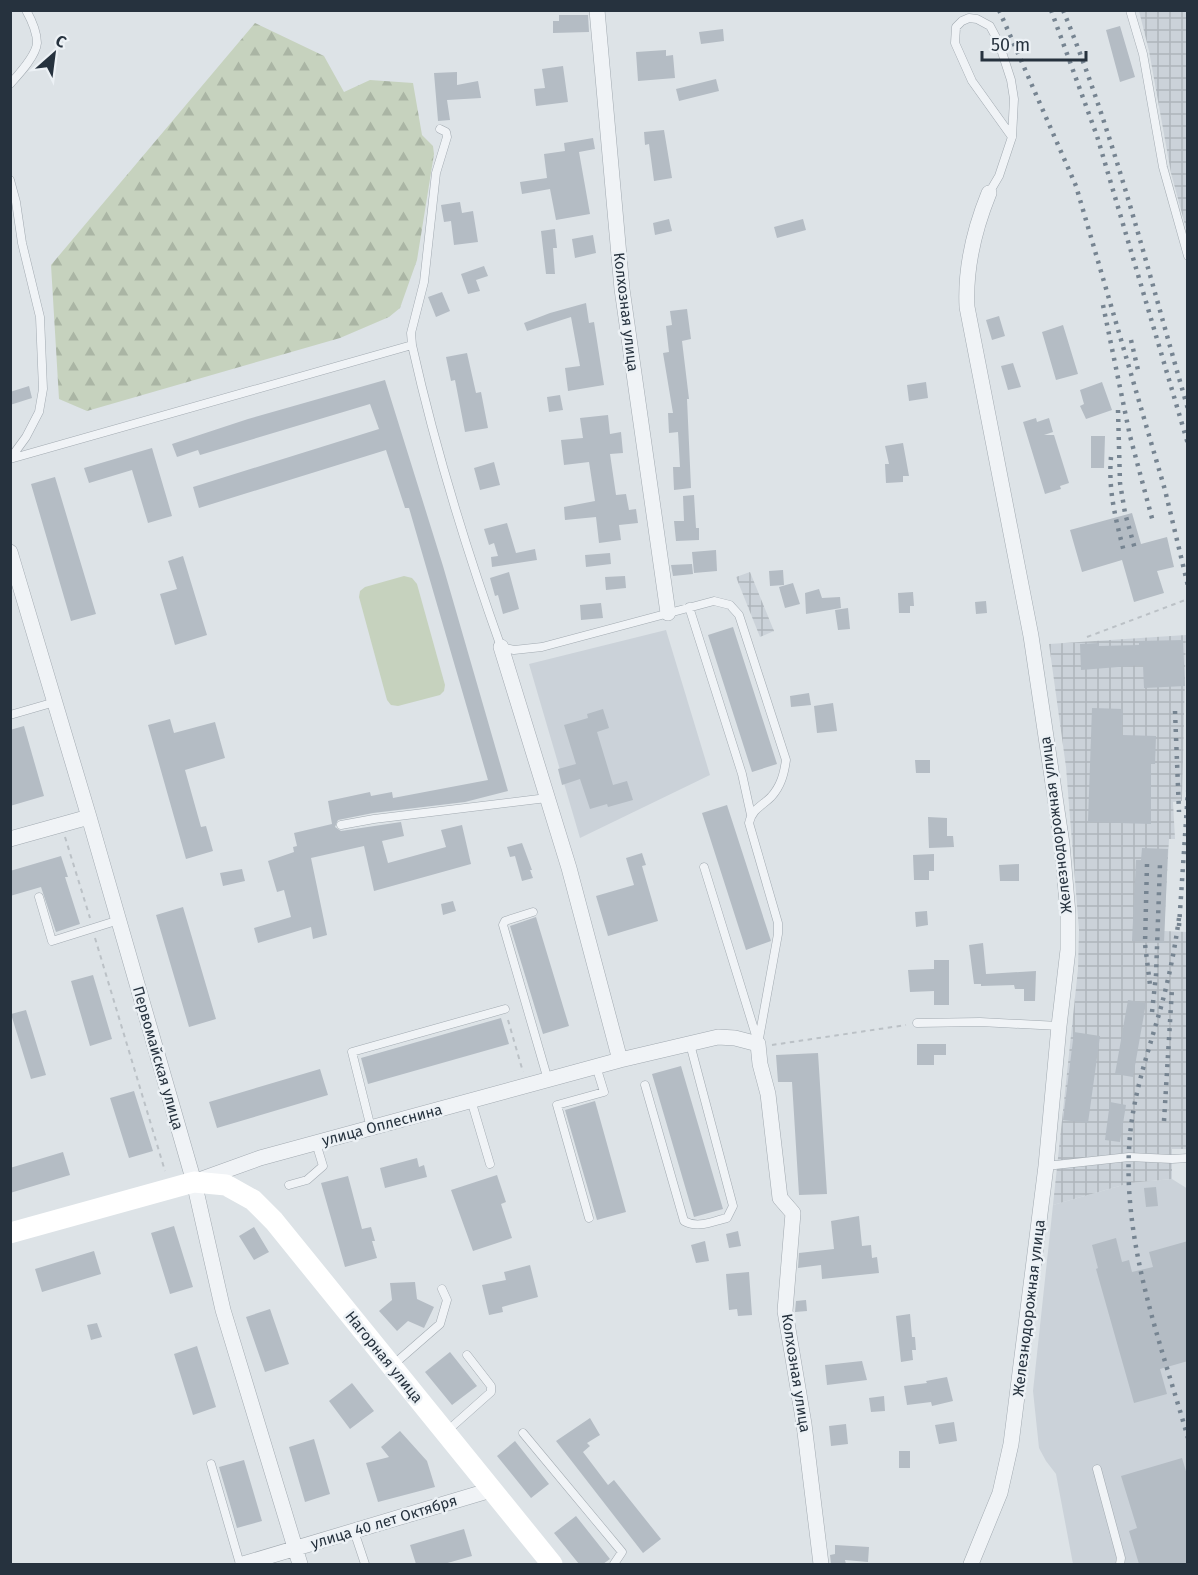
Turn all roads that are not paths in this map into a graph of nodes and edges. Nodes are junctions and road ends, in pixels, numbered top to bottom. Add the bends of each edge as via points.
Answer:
1 (26, 10) edge
2 (597, 10) edge
3 (1130, 10) edge
4 (10, 84) edge
5 (440, 129) dead end
6 (1012, 137) junction
7 (10, 180) edge
8 (989, 193) joint
9 (1188, 256) edge
10 (412, 345) junction
11 (10, 459) edge
12 (10, 552) edge
13 (689, 607) junction
14 (668, 613) junction
15 (501, 647) junction
16 (55, 702) junction
17 (10, 715) edge
18 (547, 798) junction
19 (751, 815) junction
20 (89, 817) junction
21 (341, 825) dead end
22 (10, 839) edge
23 (704, 867) dead end
24 (39, 897) dead end
25 (533, 912) dead end
26 (119, 920) junction
27 (505, 1010) road end
28 (918, 1023) road end
29 (1059, 1026) junction
30 (690, 1044) junction
31 (758, 1044) junction
32 (620, 1060) junction
33 (596, 1066) junction
34 (548, 1080) junction
35 (645, 1085) dead end
36 (471, 1100) junction
37 (371, 1128) junction
38 (316, 1143) junction
39 (1188, 1158) edge
40 (490, 1164) dead end
41 (1046, 1166) junction
42 (194, 1182) junction
43 (289, 1185) dead end
44 (589, 1218) dead end
45 (10, 1233) edge
46 (442, 1289) dead end
47 (467, 1355) dead end
48 (392, 1366) junction
49 (524, 1432) dead end
50 (445, 1433) junction
51 (211, 1464) dead end
52 (1097, 1469) dead end
53 (491, 1490) junction
54 (354, 1531) junction
55 (296, 1549) junction
56 (241, 1564) edge
57 (300, 1564) edge
58 (365, 1564) edge
59 (552, 1564) edge
60 (614, 1564) edge
61 (821, 1564) edge
62 (971, 1564) edge
63 (1120, 1564) edge

1 - 4 lane via 37,43 25,68
2 - 14 street, Колхозная улица via 622,289
3 - 9 lane via 1143,54 1163,167
5 - 10 lane via 447,137 435,179 424,282 411,333
6 - 6 lane via 1014,99 999,43 990,26 969,18 956,27 955,43 972,81
6 - 8 lane
7 - 11 lane via 40,317 43,389 39,412
8 - 29 street, Железнодорожная улица via 967,270 967,308 1031,636 1062,844 1068,950
10 - 11 lane
10 - 15 lane via 463,535
12 - 16 street, Первомайская улица
13 - 14 lane
13 - 19 lane via 742,774
13 - 19 lane via 723,602 739,615 786,760 782,779
14 - 15 lane via 542,647
15 - 18 street
16 - 17 lane
16 - 20 street, Первомайская улица
18 - 21 lane
18 - 32 street
19 - 31 lane via 750,832 778,923
20 - 22 street
20 - 26 street, Первомайская улица
23 - 31 lane
24 - 26 lane via 52,941
25 - 34 lane via 503,925
26 - 42 street, Первомайская улица
27 - 37 lane via 352,1052
28 - 29 lane
29 - 41 street, Железнодорожная улица
30 - 31 street, улица Оплеснина via 718,1037
30 - 32 street, улица Оплеснина
30 - 35 lane via 733,1206 727,1218 697,1226 684,1221
31 - 61 street, Колхозная улица via 780,1198 793,1213 785,1311
32 - 33 street, улица Оплеснина
33 - 34 street, улица Оплеснина
33 - 44 lane via 604,1092 557,1105
34 - 36 street, улица Оплеснина
36 - 37 street, улица Оплеснина
36 - 40 lane
37 - 38 street, улица Оплеснина
38 - 42 street, улица Оплеснина
38 - 43 lane via 323,1166 307,1180
39 - 41 lane via 1129,1157
41 - 62 street, Железнодорожная улица via 1011,1444 1000,1493
42 - 45 main road, улица Оплеснина
42 - 48 main road, Нагорная улица via 226,1185 253,1200
42 - 55 street, Первомайская улица via 224,1310
46 - 48 lane via 447,1300 440,1324
47 - 50 lane via 491,1386 491,1392
48 - 50 main road, Нагорная улица
49 - 60 lane via 622,1552
50 - 53 main road, Нагорная улица
51 - 56 lane
52 - 63 lane
53 - 54 street, улица 40 лет Октября
53 - 59 main road, Нагорная улица
54 - 55 street, улица 40 лет Октября
54 - 58 lane
55 - 56 street, улица 40 лет Октября
55 - 57 street, Первомайская улица

